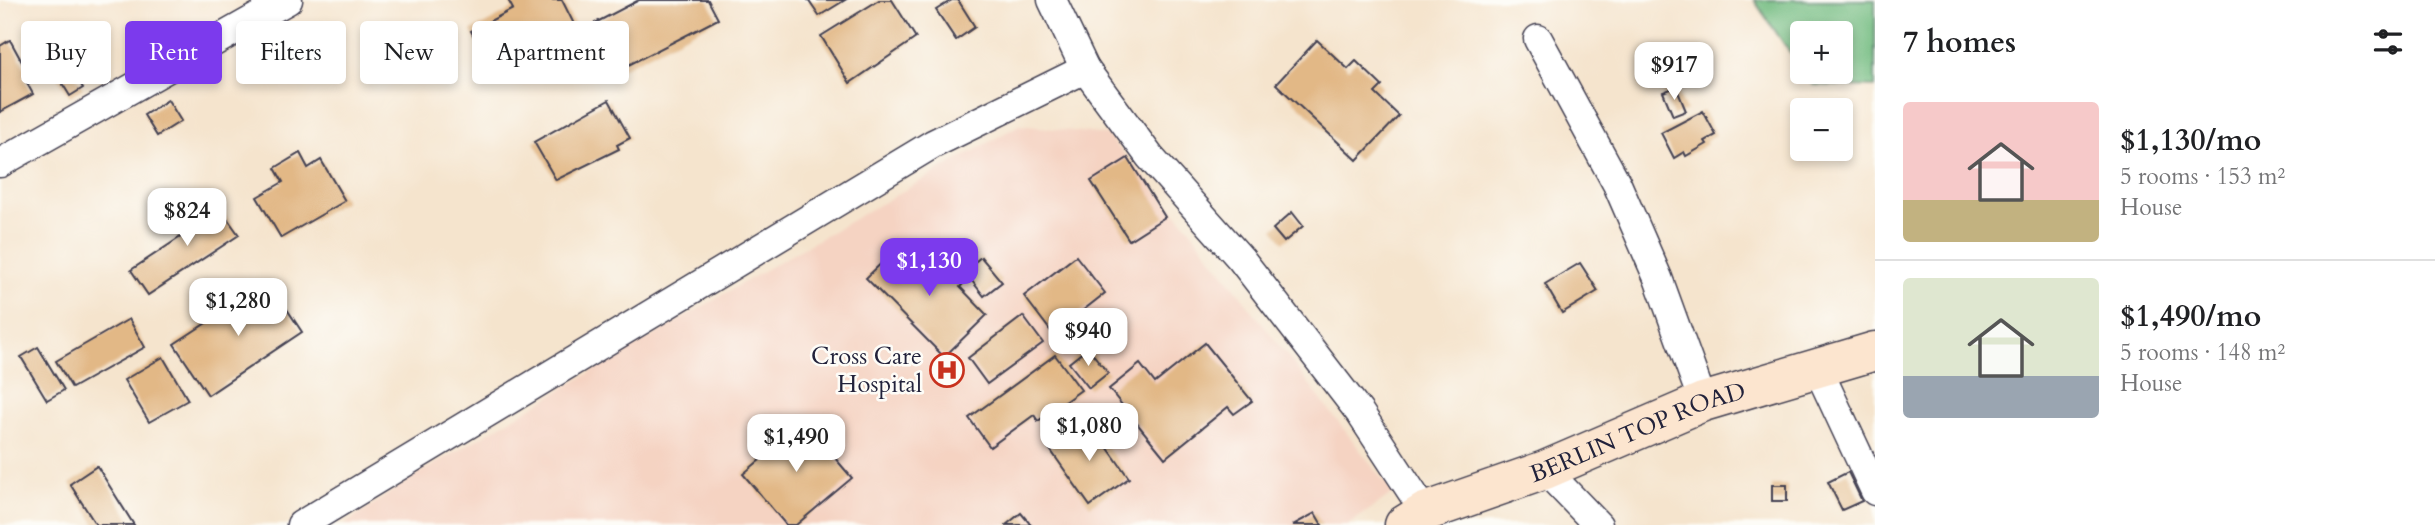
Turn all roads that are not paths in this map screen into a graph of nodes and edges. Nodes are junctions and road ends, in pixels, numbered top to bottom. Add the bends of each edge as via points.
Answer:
1 (288, 0) edge
2 (1052, 0) edge
3 (1538, 39) dead end
4 (1086, 69) junction
5 (0, 163) edge
6 (1875, 351) edge
7 (1817, 368) junction
8 (1703, 402) junction
9 (1545, 470) junction
10 (1875, 491) edge
11 (1415, 519) edge
12 (301, 525) edge
13 (1598, 525) edge

1 - 5 street
2 - 4 street
3 - 8 street via 1617,184 1658,278
4 - 11 street via 1150,157 1241,260 1360,413
4 - 12 street via 933,144
6 - 7 street, BERLIN TOP ROAD
7 - 8 street, BERLIN TOP ROAD
7 - 10 street
8 - 9 street, BERLIN TOP ROAD
9 - 11 street, BERLIN TOP ROAD
9 - 13 street

